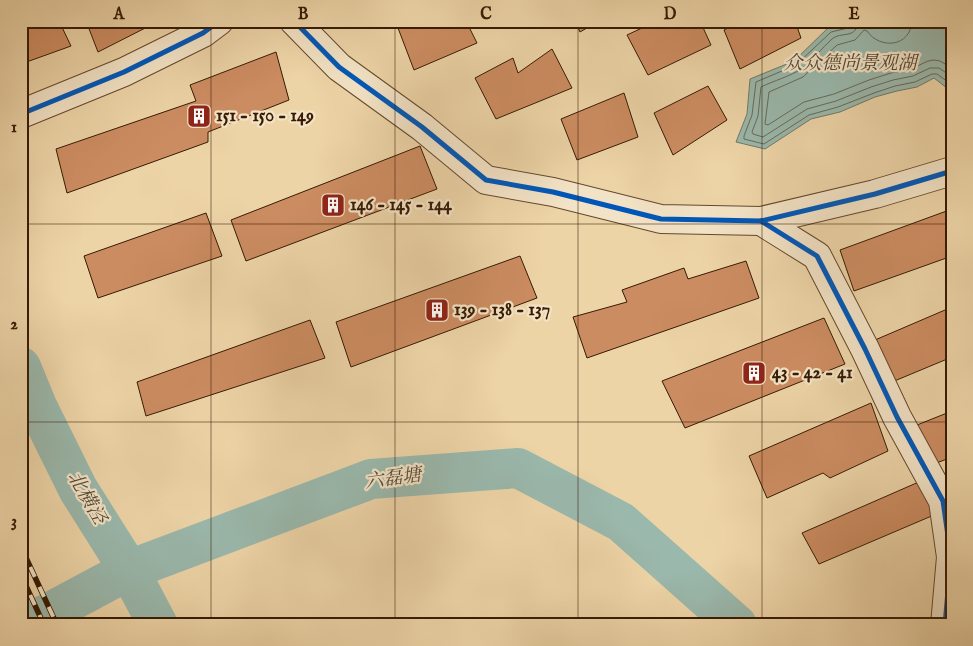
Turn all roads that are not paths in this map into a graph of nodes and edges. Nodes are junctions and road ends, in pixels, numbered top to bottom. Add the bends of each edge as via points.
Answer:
1 (219, 21) edge
2 (294, 21) edge
3 (21, 114) edge
4 (952, 171) edge
5 (761, 221) junction
6 (945, 625) edge

1 - 3 street via 203,33 124,72
2 - 5 street via 339,67 422,127 486,180 553,192 661,219
4 - 5 street via 875,194
5 - 6 street via 817,256 896,417 943,501 951,557

